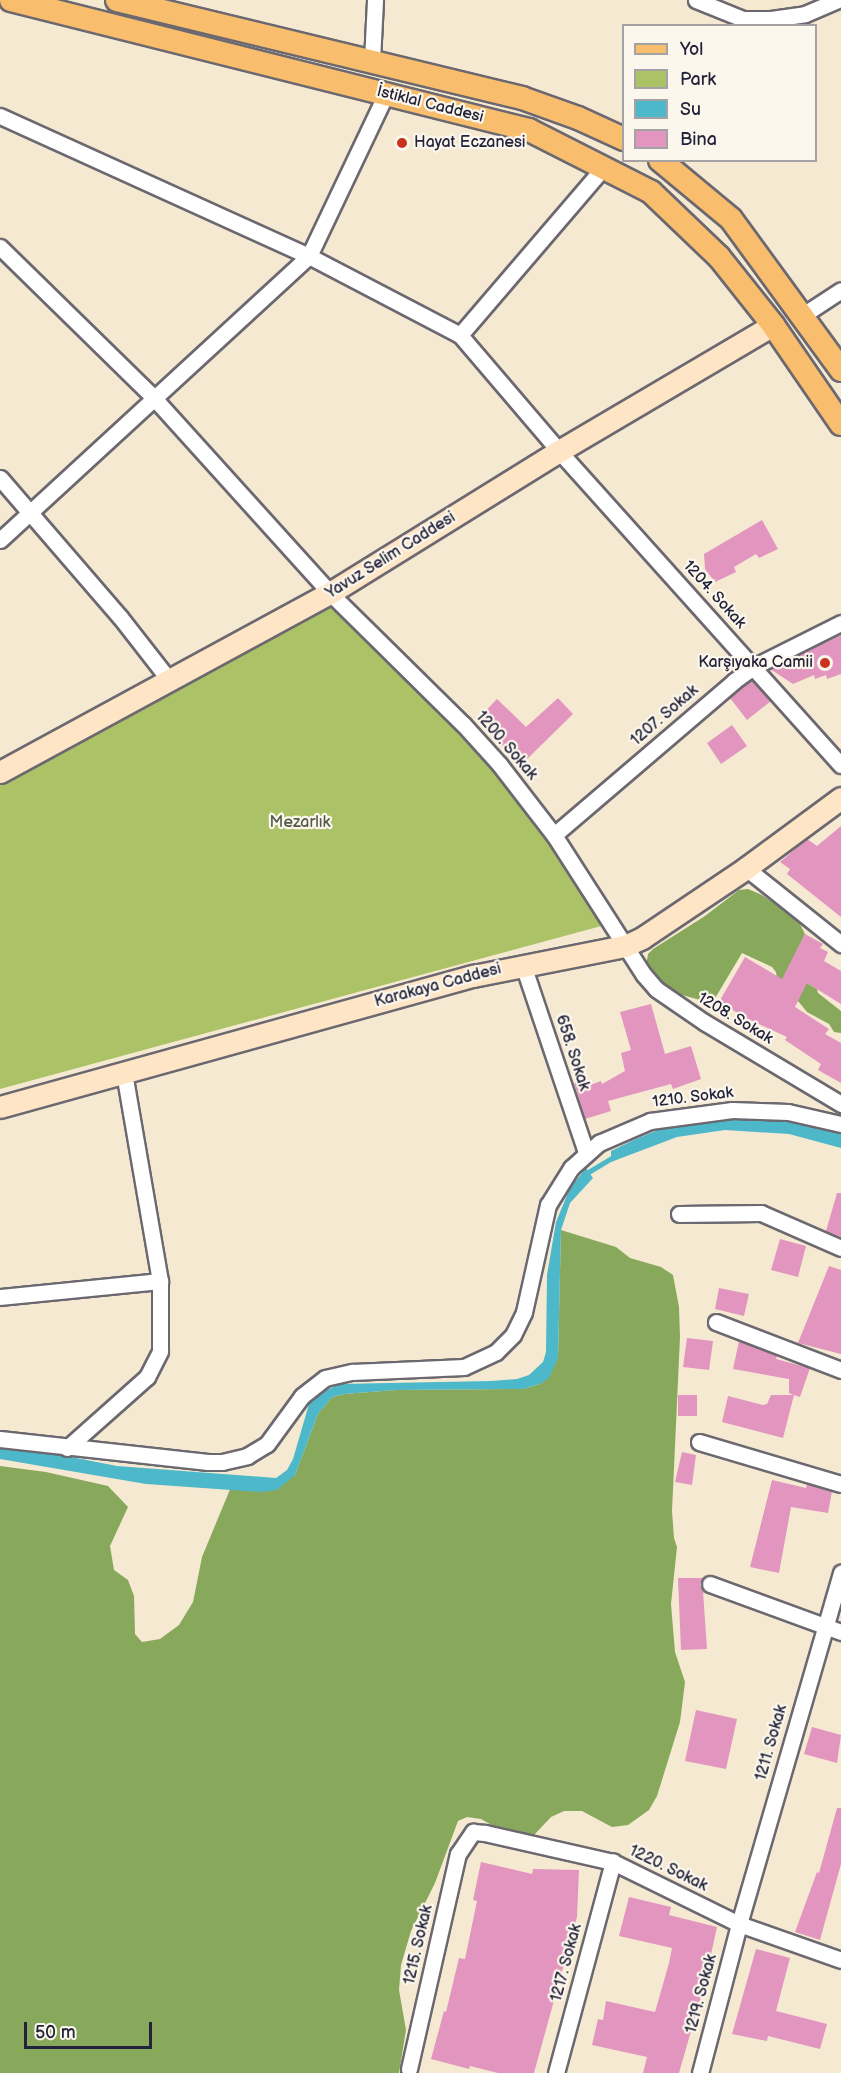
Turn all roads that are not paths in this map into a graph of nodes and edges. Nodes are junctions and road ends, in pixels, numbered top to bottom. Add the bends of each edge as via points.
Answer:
1 (11, 0) edge
2 (117, 0) edge
3 (375, 0) edge
4 (696, 0) edge
5 (838, 0) edge
6 (372, 60) junction
7 (386, 94) junction
8 (0, 116) edge
9 (622, 139) edge
10 (662, 162) edge
11 (603, 168) junction
12 (0, 247) edge
13 (309, 256) junction
14 (841, 290) edge
15 (803, 315) junction
16 (773, 325) junction
17 (460, 335) junction
18 (841, 370) edge
19 (154, 398) junction
20 (841, 424) edge
21 (559, 451) junction
22 (0, 478) edge
23 (31, 513) junction
24 (0, 540) edge
25 (330, 593) junction
26 (841, 623) edge
27 (755, 666) junction
28 (170, 681) junction
29 (841, 765) edge
30 (0, 772) edge
31 (841, 798) edge
32 (554, 835) junction
33 (746, 868) junction
34 (841, 944) edge
35 (626, 946) junction
36 (523, 964) junction
37 (124, 1072) junction
38 (841, 1104) edge
39 (0, 1107) edge
40 (841, 1124) edge
41 (586, 1152) junction
42 (679, 1214) dead end
43 (841, 1248) edge
44 (160, 1281) junction
45 (0, 1297) edge
46 (716, 1322) dead end
47 (841, 1370) edge
48 (0, 1439) edge
49 (699, 1442) dead end
50 (67, 1448) junction
51 (841, 1484) edge
52 (841, 1572) edge
53 (710, 1584) dead end
54 (824, 1628) junction
55 (841, 1632) edge
56 (472, 1832) joint
57 (613, 1862) junction
58 (739, 1924) junction
59 (841, 1960) edge
60 (409, 2069) dead end
61 (556, 2073) edge
62 (700, 2073) edge

1 - 7 main road, İstiklal Caddesi
2 - 6 main road, İstiklal Caddesi
3 - 6 street
4 - 5 street via 743,19 806,14
6 - 9 main road, İstiklal Caddesi via 522,98
7 - 11 main road, İstiklal Caddesi via 529,130
7 - 13 street
8 - 13 street
10 - 15 main road via 731,219
11 - 16 main road, İstiklal Caddesi via 651,192 719,257
11 - 17 street
12 - 19 street, 1200. Sokak
13 - 17 street
13 - 19 street
14 - 15 street
15 - 18 main road
16 - 20 main road, İstiklal Caddesi
16 - 21 street, Yavuz Selim Caddesi
17 - 21 street, 1204. Sokak
19 - 23 street
19 - 25 street, 1200. Sokak
21 - 25 street, Yavuz Selim Caddesi
21 - 27 street, 1204. Sokak
22 - 23 street
23 - 24 street
23 - 28 street
25 - 28 street, Yavuz Selim Caddesi
25 - 32 street, 1200. Sokak via 463,724
26 - 27 street, 1207. Sokak
27 - 29 street, 1204. Sokak
27 - 32 street, 1207. Sokak
28 - 30 street, Yavuz Selim Caddesi
31 - 33 street, Karakaya Caddesi
32 - 35 street, 1200. Sokak
33 - 34 street
33 - 35 street, Karakaya Caddesi
35 - 36 street, Karakaya Caddesi
35 - 38 street, 1208. Sokak via 644,975 674,1003
36 - 37 street, Karakaya Caddesi
36 - 41 street, 658. Sokak
37 - 39 street, Karakaya Caddesi
37 - 44 street
40 - 41 street, 1210. Sokak via 775,1110 702,1113 650,1121 612,1136
41 - 50 street, 1210. Sokak via 559,1184 548,1205 519,1324 505,1344 486,1359 464,1367 352,1372 325,1378 302,1396 267,1444 236,1460 208,1462
42 - 43 street via 761,1213
44 - 45 street
44 - 50 street via 162,1338 155,1364 147,1377
46 - 47 street
48 - 50 street, 1210. Sokak
49 - 51 street
52 - 54 street, 1211. Sokak
53 - 54 street
54 - 55 street
54 - 58 street, 1211. Sokak
56 - 57 street, 1220. Sokak
56 - 60 street, 1215. Sokak via 458,1854
57 - 58 street, 1220. Sokak
57 - 61 street, 1217. Sokak
58 - 59 street, 1220. Sokak
58 - 62 street, 1219. Sokak

